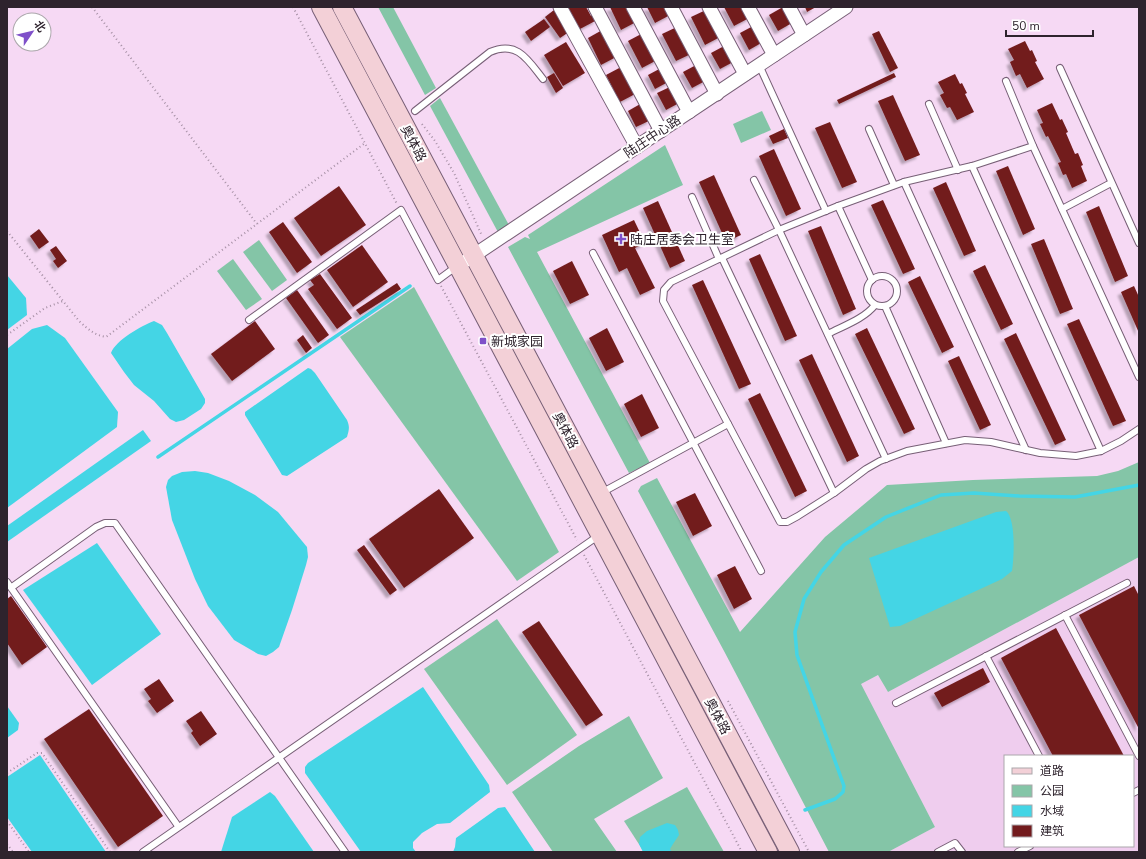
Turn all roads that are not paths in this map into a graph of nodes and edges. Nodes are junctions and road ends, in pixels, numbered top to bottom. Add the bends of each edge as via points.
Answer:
1 (321, 7) edge
2 (342, 7) edge
3 (560, 7) edge
4 (595, 7) edge
5 (633, 7) edge
6 (671, 7) edge
7 (709, 7) edge
8 (748, 7) edge
9 (788, 7) edge
10 (846, 7) edge
11 (804, 35) junction
12 (774, 55) junction
13 (759, 65) junction
14 (1060, 68) dead end
15 (746, 74) junction
16 (542, 79) dead end
17 (1006, 81) dead end
18 (717, 94) junction
19 (929, 104) dead end
20 (415, 111) road end
21 (689, 112) junction
22 (869, 129) dead end
23 (661, 131) junction
24 (1033, 146) junction
25 (636, 147) junction
26 (972, 166) junction
27 (958, 170) junction
28 (754, 180) dead end
29 (904, 182) junction
30 (1111, 183) junction
31 (894, 185) junction
32 (692, 197) dead end
33 (838, 206) junction
34 (1062, 208) junction
35 (826, 211) junction
36 (779, 230) junction
37 (1139, 243) edge
38 (480, 251) junction
39 (593, 253) dead end
40 (720, 259) junction
41 (458, 265) junction
42 (872, 280) junction
43 (875, 305) junction
44 (885, 306) junction
45 (249, 320) dead end
46 (828, 334) junction
47 (1139, 377) edge
48 (728, 424) junction
49 (1139, 429) edge
50 (946, 443) junction
51 (693, 444) junction
52 (1026, 450) junction
53 (1101, 451) junction
54 (886, 459) junction
55 (834, 493) junction
56 (592, 498) junction
57 (600, 534) junction
58 (761, 571) dead end
59 (7, 582) edge
60 (1127, 583) dead end
61 (12, 587) junction
62 (1065, 615) junction
63 (986, 656) junction
64 (896, 702) dead end
65 (1038, 755) edge
66 (279, 756) junction
67 (1139, 756) edge
68 (178, 826) junction
69 (1028, 847) edge
70 (143, 852) edge
71 (345, 852) edge
72 (768, 852) edge
73 (790, 852) edge
74 (938, 852) edge
75 (962, 852) edge
76 (1018, 852) edge

1 - 41 main road, 奥体路
2 - 38 main road, 奥体路
3 - 25 street
4 - 23 street
5 - 21 street
6 - 18 street
7 - 15 street
8 - 12 street
9 - 11 street
10 - 11 street, 陆庄中心路
11 - 12 street, 陆庄中心路
12 - 13 street, 陆庄中心路
13 - 15 street, 陆庄中心路
13 - 35 lane
14 - 30 lane
15 - 18 street, 陆庄中心路
16 - 20 lane via 521,54 506,47 501,48 490,52
17 - 24 lane
18 - 21 street, 陆庄中心路
19 - 27 lane
21 - 23 street, 陆庄中心路
22 - 31 lane
23 - 25 street, 陆庄中心路
24 - 26 lane
24 - 34 lane
25 - 38 street, 陆庄中心路
26 - 27 lane
26 - 53 lane
27 - 29 lane
28 - 36 lane
29 - 31 lane
29 - 52 lane
30 - 34 lane
30 - 37 lane
31 - 33 lane
32 - 40 lane
33 - 35 lane
33 - 42 lane
34 - 47 lane
35 - 36 lane
36 - 40 lane
36 - 46 lane
38 - 41 street, 陆庄中心路
38 - 56 main road, 奥体路
39 - 51 lane
40 - 48 lane via 671,282 664,290 663,301
40 - 55 lane
41 - 45 lane via 438,280 401,210
41 - 56 main road, 奥体路
42 - 43 lane via 867,293
42 - 44 lane via 876,277 886,277 897,287 894,301
43 - 44 lane
43 - 46 lane via 865,314
44 - 50 lane
46 - 54 lane
48 - 51 lane
48 - 55 lane via 780,522 788,522
49 - 53 lane via 1121,442
50 - 52 lane via 965,440 991,442
50 - 54 lane via 907,451
51 - 56 lane
51 - 58 lane
52 - 53 lane via 1076,456
54 - 55 lane via 866,469
56 - 57 main road, 奥体路
56 - 73 main road, 奥体路
57 - 66 lane
57 - 72 main road, 奥体路
59 - 61 lane
60 - 62 lane
61 - 66 lane via 96,527 104,523 115,523
61 - 68 lane
62 - 63 lane
62 - 67 lane
63 - 64 lane
63 - 65 lane
66 - 68 lane
66 - 71 lane
68 - 70 lane
69 - 76 lane
74 - 75 lane via 956,843

